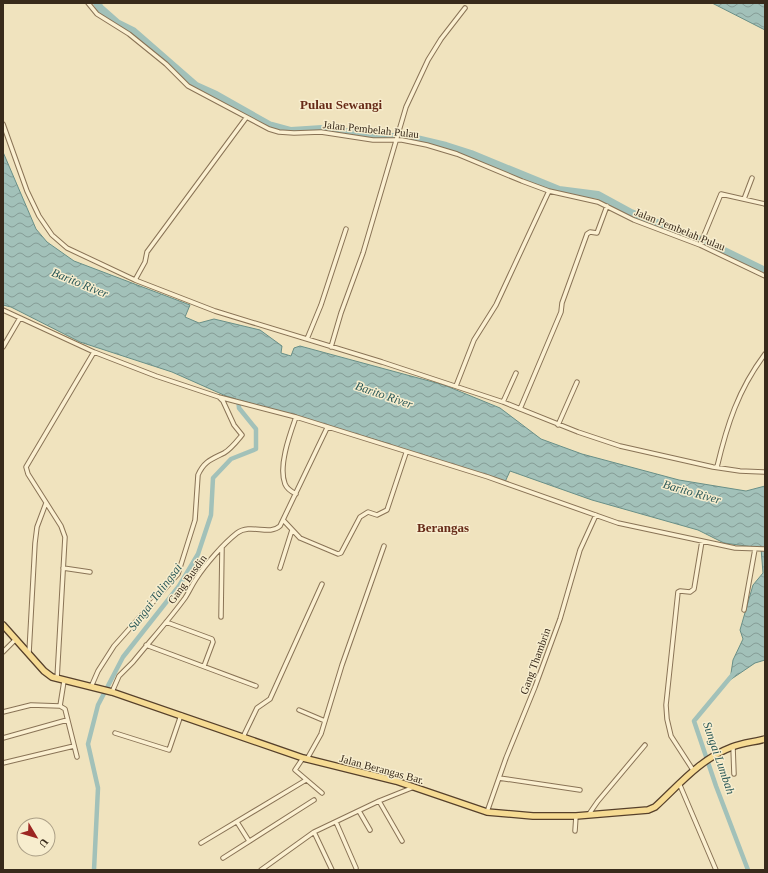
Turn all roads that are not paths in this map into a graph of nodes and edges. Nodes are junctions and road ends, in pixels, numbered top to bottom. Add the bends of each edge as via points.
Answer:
1 (88, 3) edge
2 (465, 8) dead end
3 (246, 118) junction
4 (3, 124) edge
5 (398, 137) junction
6 (752, 178) dead end
7 (549, 190) junction
8 (744, 199) junction
9 (765, 204) edge
10 (607, 206) junction
11 (346, 229) dead end
12 (701, 244) junction
13 (765, 276) edge
14 (135, 280) junction
15 (3, 310) edge
16 (20, 318) junction
17 (307, 339) junction
18 (3, 347) edge
19 (331, 347) junction
20 (94, 352) junction
21 (765, 354) edge
22 (516, 373) dead end
23 (577, 382) dead end
24 (456, 386) junction
25 (220, 397) junction
26 (503, 402) junction
27 (520, 409) junction
28 (296, 417) junction
29 (558, 425) junction
30 (327, 428) junction
31 (406, 453) junction
32 (716, 467) junction
33 (765, 472) edge
34 (296, 494) junction
35 (46, 503) junction
36 (596, 515) junction
37 (284, 522) junction
38 (292, 530) junction
39 (702, 541) junction
40 (384, 546) dead end
41 (222, 548) junction
42 (755, 549) junction
43 (763, 549) edge
44 (62, 568) junction
45 (280, 568) dead end
46 (90, 572) dead end
47 (322, 584) dead end
48 (744, 610) dead end
49 (222, 617) dead end
50 (166, 622) junction
51 (3, 625) edge
52 (16, 639) junction
53 (146, 645) junction
54 (3, 652) edge
55 (29, 653) junction
56 (204, 666) junction
57 (57, 678) junction
58 (64, 680) junction
59 (256, 686) dead end
60 (93, 688) junction
61 (111, 692) junction
62 (60, 706) junction
63 (299, 710) dead end
64 (3, 712) edge
65 (181, 716) junction
66 (67, 720) junction
67 (325, 721) junction
68 (115, 733) dead end
69 (243, 737) junction
70 (3, 738) edge
71 (765, 740) edge
72 (645, 745) dead end
73 (74, 746) junction
74 (732, 746) junction
75 (77, 757) dead end
76 (305, 758) junction
77 (3, 763) edge
78 (694, 769) junction
79 (734, 774) dead end
80 (499, 778) junction
81 (306, 780) junction
82 (678, 782) junction
83 (415, 787) junction
84 (580, 790) dead end
85 (322, 793) dead end
86 (314, 800) dead end
87 (379, 801) junction
88 (359, 811) junction
89 (487, 812) junction
90 (589, 814) junction
91 (576, 816) junction
92 (237, 822) junction
93 (336, 822) junction
94 (370, 830) dead end
95 (575, 831) dead end
96 (314, 832) junction
97 (249, 841) junction
98 (402, 841) dead end
99 (200, 843) dead end
100 (223, 858) dead end
101 (356, 868) dead end
102 (261, 870) edge
103 (332, 870) edge
104 (716, 870) edge

1 - 3 street, Jalan Pembelah Pulau via 102,17 129,34 166,64 188,86
2 - 5 street via 441,39 417,79
3 - 5 street, Jalan Pembelah Pulau via 279,132 321,132 373,140
3 - 14 street via 147,252 145,262
4 - 14 street via 27,191 52,235 67,248
5 - 7 street, Jalan Pembelah Pulau via 457,154
5 - 19 street
6 - 8 street
7 - 10 street, Jalan Pembelah Pulau
7 - 24 street via 496,306 474,340
8 - 9 street
8 - 12 street via 721,194
10 - 12 street, Jalan Pembelah Pulau via 634,220
10 - 27 street via 597,233 587,234 561,312
11 - 17 street via 321,306
12 - 13 street, Jalan Pembelah Pulau
14 - 17 street via 215,311
15 - 16 street
16 - 18 street
16 - 20 street
17 - 19 street
19 - 24 street
20 - 25 street
20 - 35 street via 27,464 28,474
21 - 32 street via 737,398
22 - 26 street
23 - 29 street
24 - 26 street
25 - 28 street
25 - 60 street via 242,435 225,452 207,460 201,469 198,475 195,520 178,574 114,646 98,671
26 - 27 street
27 - 29 street
28 - 30 street
28 - 34 street via 285,451 283,474 285,484
29 - 32 street via 620,446
30 - 31 street
30 - 34 street
31 - 36 street via 488,477
31 - 38 street via 387,510 377,515 368,512 360,517 341,553 300,538
32 - 33 street
34 - 37 street
35 - 44 street via 64,531
35 - 55 street via 37,527
36 - 39 street via 618,523
36 - 80 street, Gang Thambrin via 576,562 560,619 538,681
37 - 38 street
37 - 41 street, Gang Busdin via 275,530 254,528 240,532
38 - 45 street
39 - 42 street via 734,548
39 - 78 street via 694,589 690,592 678,592 666,705 671,736
40 - 67 street
41 - 49 street
41 - 50 street, Gang Busdin
42 - 43 street
42 - 48 street
44 - 46 street
44 - 57 street
47 - 69 street via 270,699 257,708
50 - 53 street, Gang Busdin
50 - 56 street via 212,639
51 - 52 main road, Jalan Berangas Bar.
52 - 54 street
52 - 55 main road, Jalan Berangas Bar.
53 - 56 street
53 - 61 street, Gang Busdin via 119,676
55 - 57 main road, Jalan Berangas Bar. via 44,671
56 - 59 street
57 - 58 main road, Jalan Berangas Bar.
58 - 60 main road, Jalan Berangas Bar.
58 - 62 street
60 - 61 main road, Jalan Berangas Bar.
61 - 65 main road, Jalan Berangas Bar.
62 - 64 street via 31,705
62 - 66 street via 65,709
63 - 67 street
65 - 68 street via 169,750
65 - 69 main road, Jalan Berangas Bar.
66 - 70 street
66 - 73 street
67 - 76 street via 321,734
69 - 76 main road, Jalan Berangas Bar.
71 - 74 main road, Jalan Berangas Bar.
72 - 90 street
73 - 75 street
73 - 77 street
74 - 78 main road, Jalan Berangas Bar.
74 - 79 street
76 - 81 street via 295,770
76 - 83 main road, Jalan Berangas Bar.
78 - 82 main road, Jalan Berangas Bar.
80 - 84 street
80 - 89 street, Gang Thambrin
81 - 85 street
81 - 92 street
82 - 90 main road, Jalan Berangas Bar. via 655,807 648,810
82 - 104 street
83 - 87 street
83 - 89 main road, Jalan Berangas Bar.
86 - 97 street
87 - 88 street
87 - 98 street
88 - 93 street
88 - 94 street
89 - 91 main road, Jalan Berangas Bar.
90 - 91 main road, Jalan Berangas Bar.
91 - 95 street
92 - 97 street
92 - 99 street
93 - 96 street
93 - 101 street
96 - 102 street
96 - 103 street
97 - 100 street

